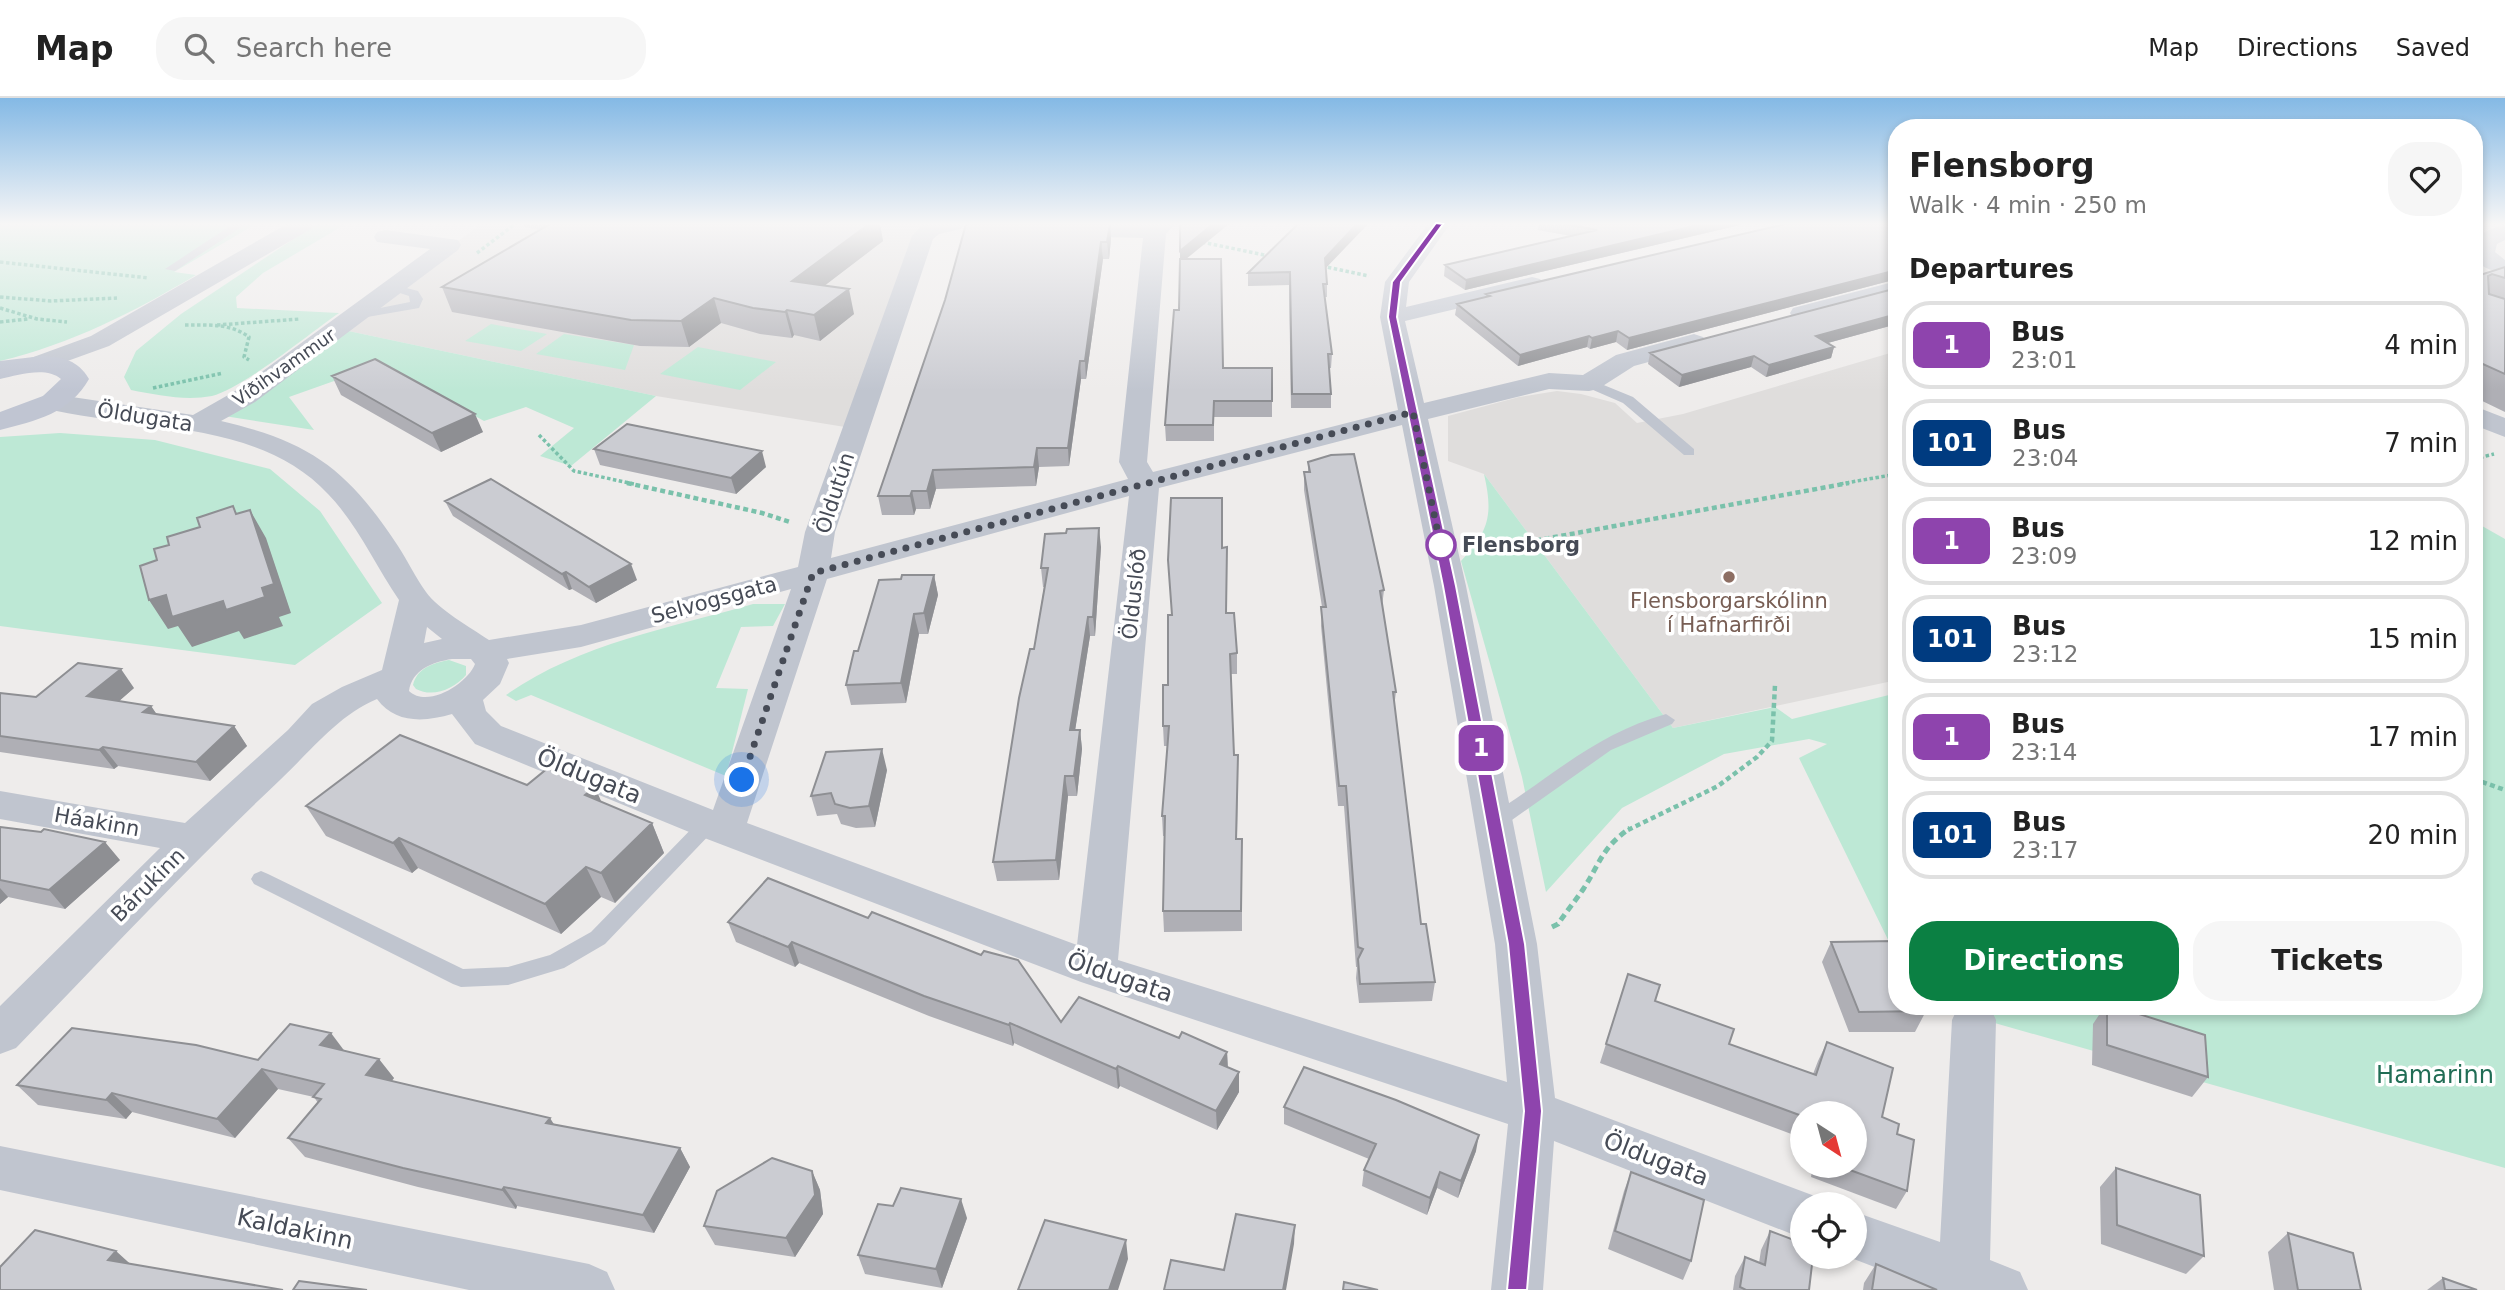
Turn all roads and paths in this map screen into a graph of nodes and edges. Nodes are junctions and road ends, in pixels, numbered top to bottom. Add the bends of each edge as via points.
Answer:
1 (153, 280) edge
2 (209, 280) edge
3 (405, 280) edge
4 (908, 280) edge
5 (1153, 280) edge
6 (1386, 280) edge
7 (1553, 280) edge
8 (157, 281) dead end
9 (1397, 282) joint
10 (191, 290) junction
11 (1888, 290) edge
12 (0, 298) edge
13 (123, 298) dead end
14 (0, 307) edge
15 (1392, 317) junction
16 (33, 318) junction
17 (1781, 318) edge
18 (350, 320) junction
19 (0, 322) edge
20 (72, 322) dead end
21 (184, 325) dead end
22 (217, 326) junction
23 (1717, 335) edge
24 (37, 364) junction
25 (257, 365) dead end
26 (0, 370) edge
27 (1589, 383) junction
28 (62, 394) junction
29 (1413, 412) junction
30 (2483, 418) edge
31 (0, 421) edge
32 (196, 424) junction
33 (2505, 429) edge
34 (539, 435) dead end
35 (1689, 452) dead end
36 (1888, 476) edge
37 (1146, 483) junction
38 (820, 532) junction
39 (1474, 549) dead end
40 (813, 573) junction
41 (415, 600) junction
42 (582, 636) junction
43 (481, 650) junction
44 (398, 684) junction
45 (1775, 685) dead end
46 (472, 691) junction
47 (1666, 720) dead end
48 (2483, 782) edge
49 (2505, 790) edge
50 (0, 805) edge
51 (1495, 822) junction
52 (717, 827) junction
53 (193, 839) junction
54 (261, 879) dead end
55 (1516, 944) junction
56 (1096, 970) junction
57 (1974, 1020) dead end
58 (0, 1035) edge
59 (1533, 1111) junction
60 (0, 1168) edge
61 (1790, 1210) edge
62 (1867, 1240) edge
63 (1983, 1284) edge
64 (589, 1290) edge
65 (1517, 1290) edge

1 - 8 path
2 - 10 street
3 - 18 street, Víðihvammur
4 - 38 street, Öldutún
5 - 37 street, Ölduslóð via 1133,462
6 - 9 path
7 - 15 street
9 - 15 street
10 - 24 street via 100,341
10 - 28 street
11 - 17 street
12 - 13 path
14 - 16 path
15 - 29 street
16 - 19 path
16 - 20 path
18 - 22 path via 312,318
18 - 32 street, Víðihvammur via 246,396
21 - 22 path
22 - 25 path via 249,337 244,357
23 - 27 street via 1609,366
24 - 26 main road
24 - 28 main road via 73,372 75,379
27 - 29 street, Selvogsgata via 1549,381
27 - 35 lane via 1628,400
28 - 31 main road
28 - 32 street, Öldugata
29 - 37 street, Selvogsgata
29 - 51 street
30 - 33 street
32 - 41 street, Öldugata via 253,436 326,475 351,502
34 - 38 path via 574,471 762,513
36 - 39 path via 1498,550
37 - 40 street, Selvogsgata
37 - 56 street, Ölduslóð
38 - 40 street, Öldutún
40 - 42 street, Selvogsgata
40 - 52 street, Öldutún
41 - 43 street, Öldugata
41 - 44 street
42 - 43 street, Selvogsgata
42 - 46 street, Selvogsgata
43 - 44 street, Selvogsgata via 445,648 421,656
43 - 46 street via 492,663 491,670
44 - 46 street, Selvogsgata via 424,708
44 - 53 street, Bárukinn via 359,711 301,739
45 - 55 path via 1772,741 1757,757 1718,786 1640,822 1613,840 1558,924
46 - 52 street, Öldugata via 465,706 488,735
47 - 51 lane via 1599,749
48 - 49 path
50 - 53 street, Háakinn
51 - 55 street
52 - 54 lane via 598,939 556,962 508,976 461,978
52 - 56 street, Öldugata
53 - 58 street, Bárukinn
55 - 59 street
56 - 59 street, Öldugata
57 - 63 street
59 - 61 street, Öldugata
59 - 65 street
60 - 64 street, Kaldakinn
62 - 63 street

